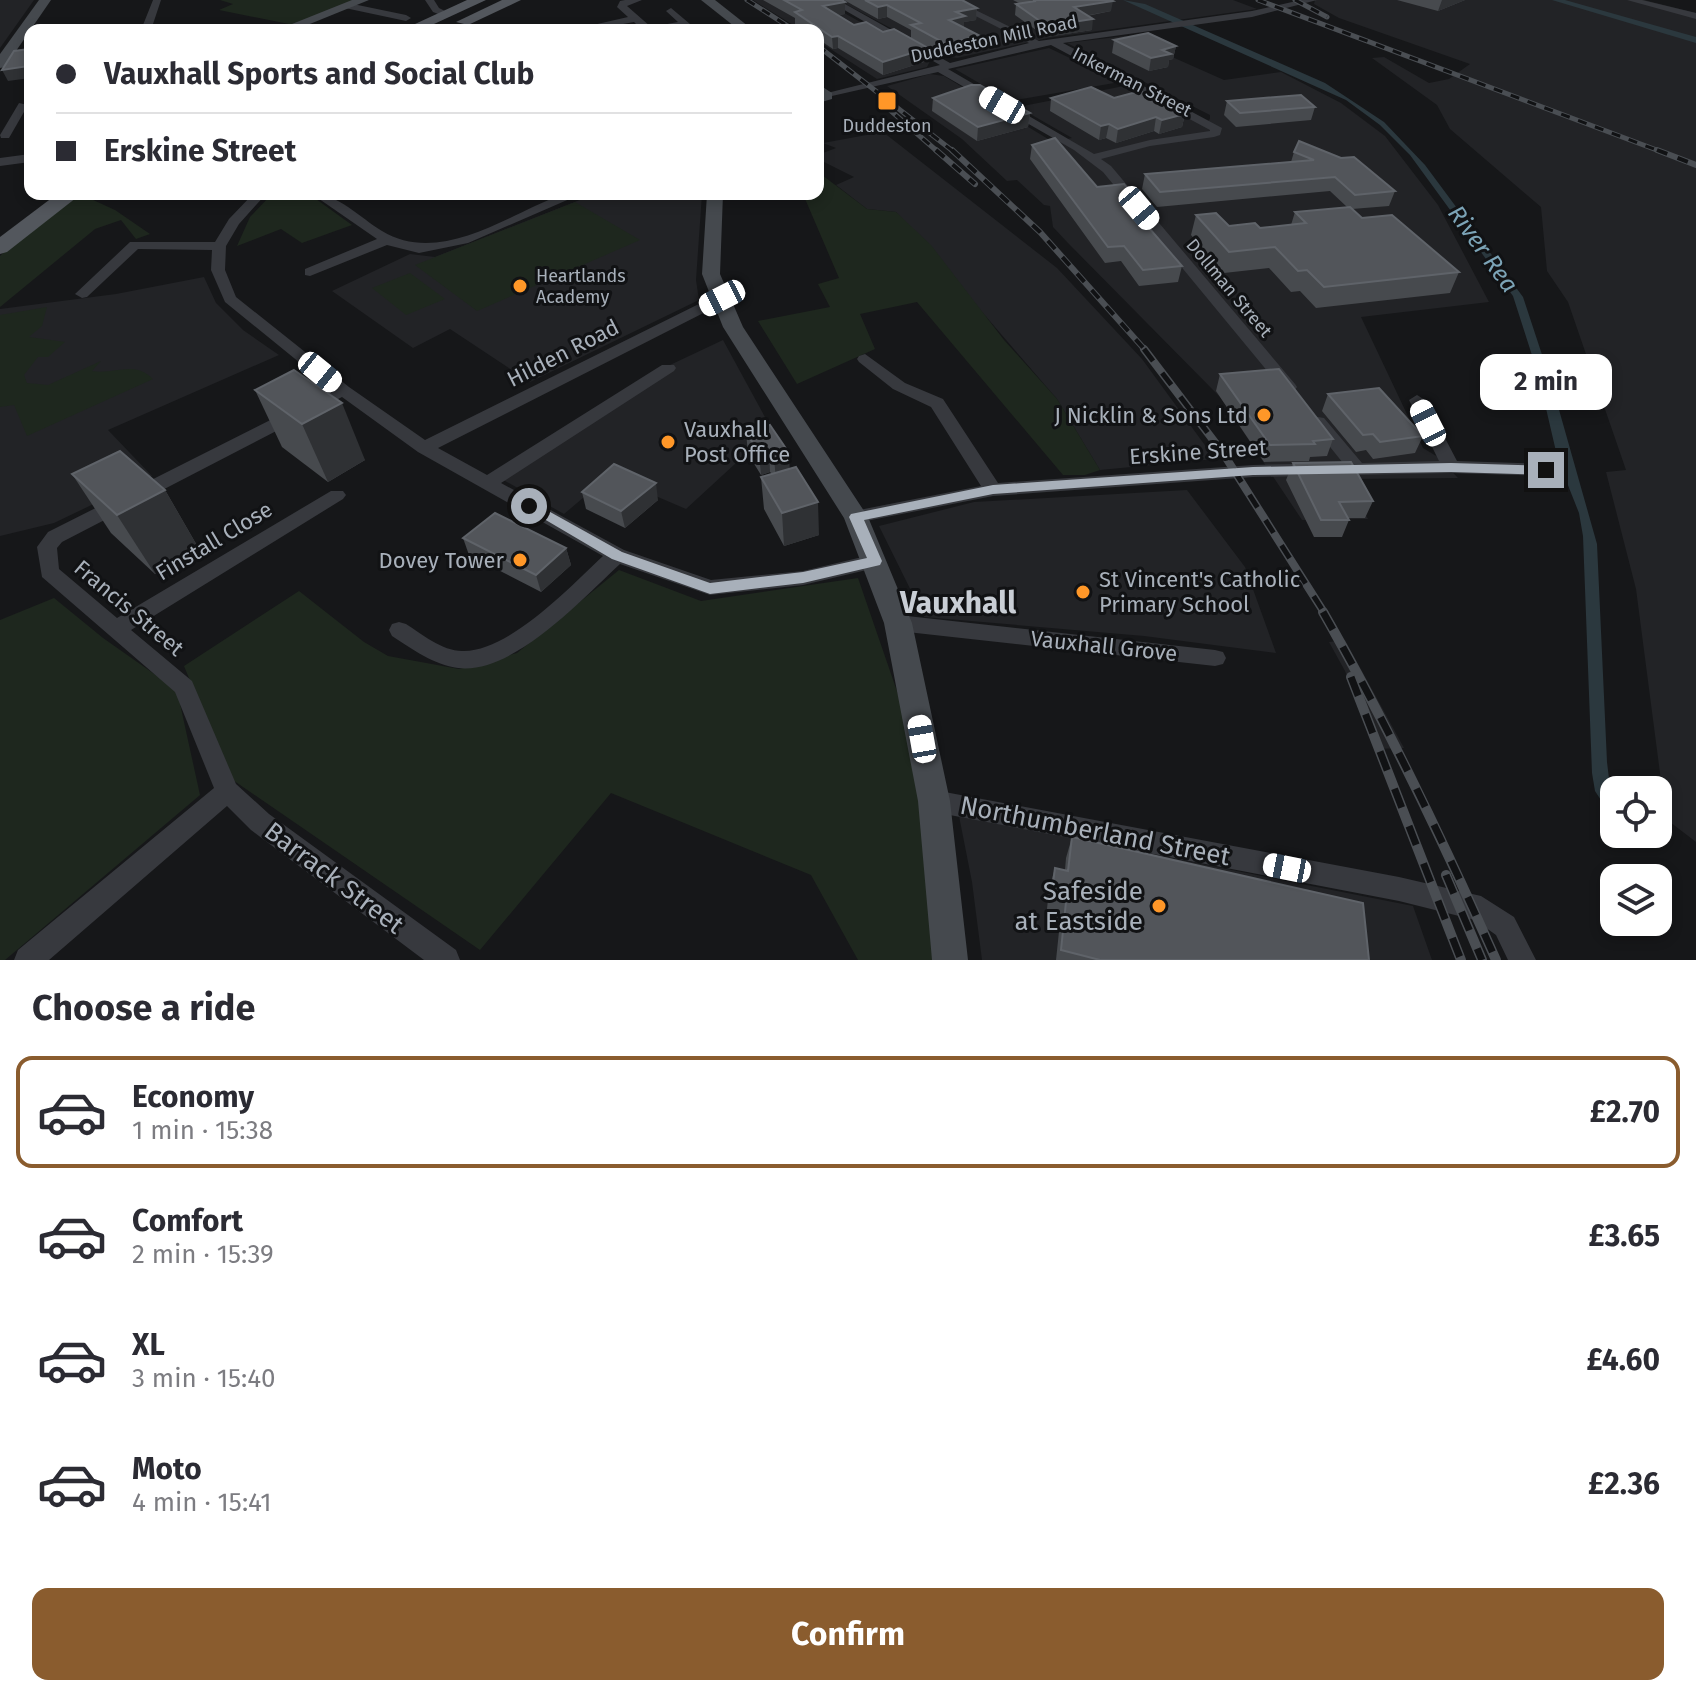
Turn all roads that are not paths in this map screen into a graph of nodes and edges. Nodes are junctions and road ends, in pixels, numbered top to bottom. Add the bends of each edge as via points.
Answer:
1 (45, 0) edge
2 (157, 0) edge
3 (363, 0) edge
4 (429, 0) edge
5 (479, 0) edge
6 (514, 0) edge
7 (638, 0) edge
8 (707, 0) edge
9 (831, 0) edge
10 (948, 0) edge
11 (1313, 0) edge
12 (1631, 0) edge
13 (348, 6) junction
14 (671, 11) dead end
15 (446, 14) junction
16 (1696, 16) edge
17 (635, 19) junction
18 (28, 24) edge
19 (148, 24) edge
20 (299, 24) edge
21 (408, 24) edge
22 (459, 24) edge
23 (608, 24) edge
24 (642, 24) edge
25 (686, 24) edge
26 (739, 24) edge
27 (24, 29) edge
28 (1053, 42) junction
29 (1038, 44) junction
30 (24, 55) edge
31 (2, 59) edge
32 (944, 67) junction
33 (825, 94) edge
34 (23, 105) dead end
35 (24, 120) edge
36 (13, 122) junction
37 (5, 136) dead end
38 (1092, 158) junction
39 (24, 159) edge
40 (0, 162) edge
41 (38, 200) edge
42 (62, 200) edge
43 (254, 200) edge
44 (327, 200) edge
45 (557, 200) edge
46 (716, 200) edge
47 (0, 224) edge
48 (389, 239) junction
49 (219, 246) junction
50 (0, 248) edge
51 (318, 266) dead end
52 (82, 294) dead end
53 (722, 298) junction
54 (865, 359) dead end
55 (668, 368) dead end
56 (343, 390) junction
57 (1417, 400) dead end
58 (424, 448) junction
59 (1451, 467) junction
60 (1357, 469) junction
61 (1546, 470) dead end
62 (487, 483) junction
63 (993, 490) junction
64 (337, 495) dead end
65 (856, 517) junction
66 (617, 555) junction
67 (875, 561) junction
68 (898, 623) junction
69 (116, 629) junction
70 (399, 630) dead end
71 (1215, 658) dead end
72 (227, 791) junction
73 (934, 801) junction
74 (28, 960) edge
75 (446, 960) edge
76 (950, 960) edge
77 (1522, 960) edge

1 - 18 main road
2 - 19 street
3 - 13 main road
4 - 15 street
5 - 15 main road
6 - 22 main road
7 - 17 street via 622,5
8 - 26 main road
9 - 32 street, Dollman Street
10 - 29 street
11 - 28 street, Duddeston Mill Road
12 - 16 street
13 - 20 main road
13 - 21 street
14 - 25 street
15 - 21 main road
17 - 23 street
17 - 24 street
27 - 31 main road
28 - 29 street, Duddeston Mill Road
28 - 38 street, Inkerman Street via 1212,122 1216,133
29 - 32 street, Duddeston Mill Road
30 - 31 main road
32 - 33 street, Duddeston Mill Road
32 - 38 street, Dollman Street
34 - 36 street
35 - 36 street
36 - 37 street
38 - 60 street, Dollman Street via 1107,169
39 - 40 street
41 - 47 main road
42 - 50 main road
43 - 49 street
44 - 48 street
45 - 48 street via 447,245 413,249
46 - 53 main road via 711,274
48 - 51 street
49 - 52 street via 135,245
49 - 56 street via 218,270 230,299
53 - 58 street, Hilden Road
53 - 65 main road via 733,327
54 - 63 street via 899,386 937,403
55 - 62 street
56 - 58 street
56 - 69 street, Francis Street via 55,537 47,547 49,572
57 - 59 street
58 - 62 street
59 - 60 street, Erskine Street
59 - 61 street, Erskine Street
60 - 63 street, Erskine Street
62 - 66 street
63 - 65 street, Erskine Street
64 - 69 street, Finstall Close
65 - 67 main road
66 - 67 street via 710,588 803,578
66 - 70 street via 519,639 495,653 462,661 433,652
67 - 68 main road
68 - 71 street, Vauxhall Grove
68 - 73 main road
69 - 72 street, Francis Street via 184,687
72 - 74 street
72 - 75 street, Barrack Street via 260,822
73 - 76 main road
73 - 77 street, Northumberland Street via 1399,889 1489,913 1512,935

